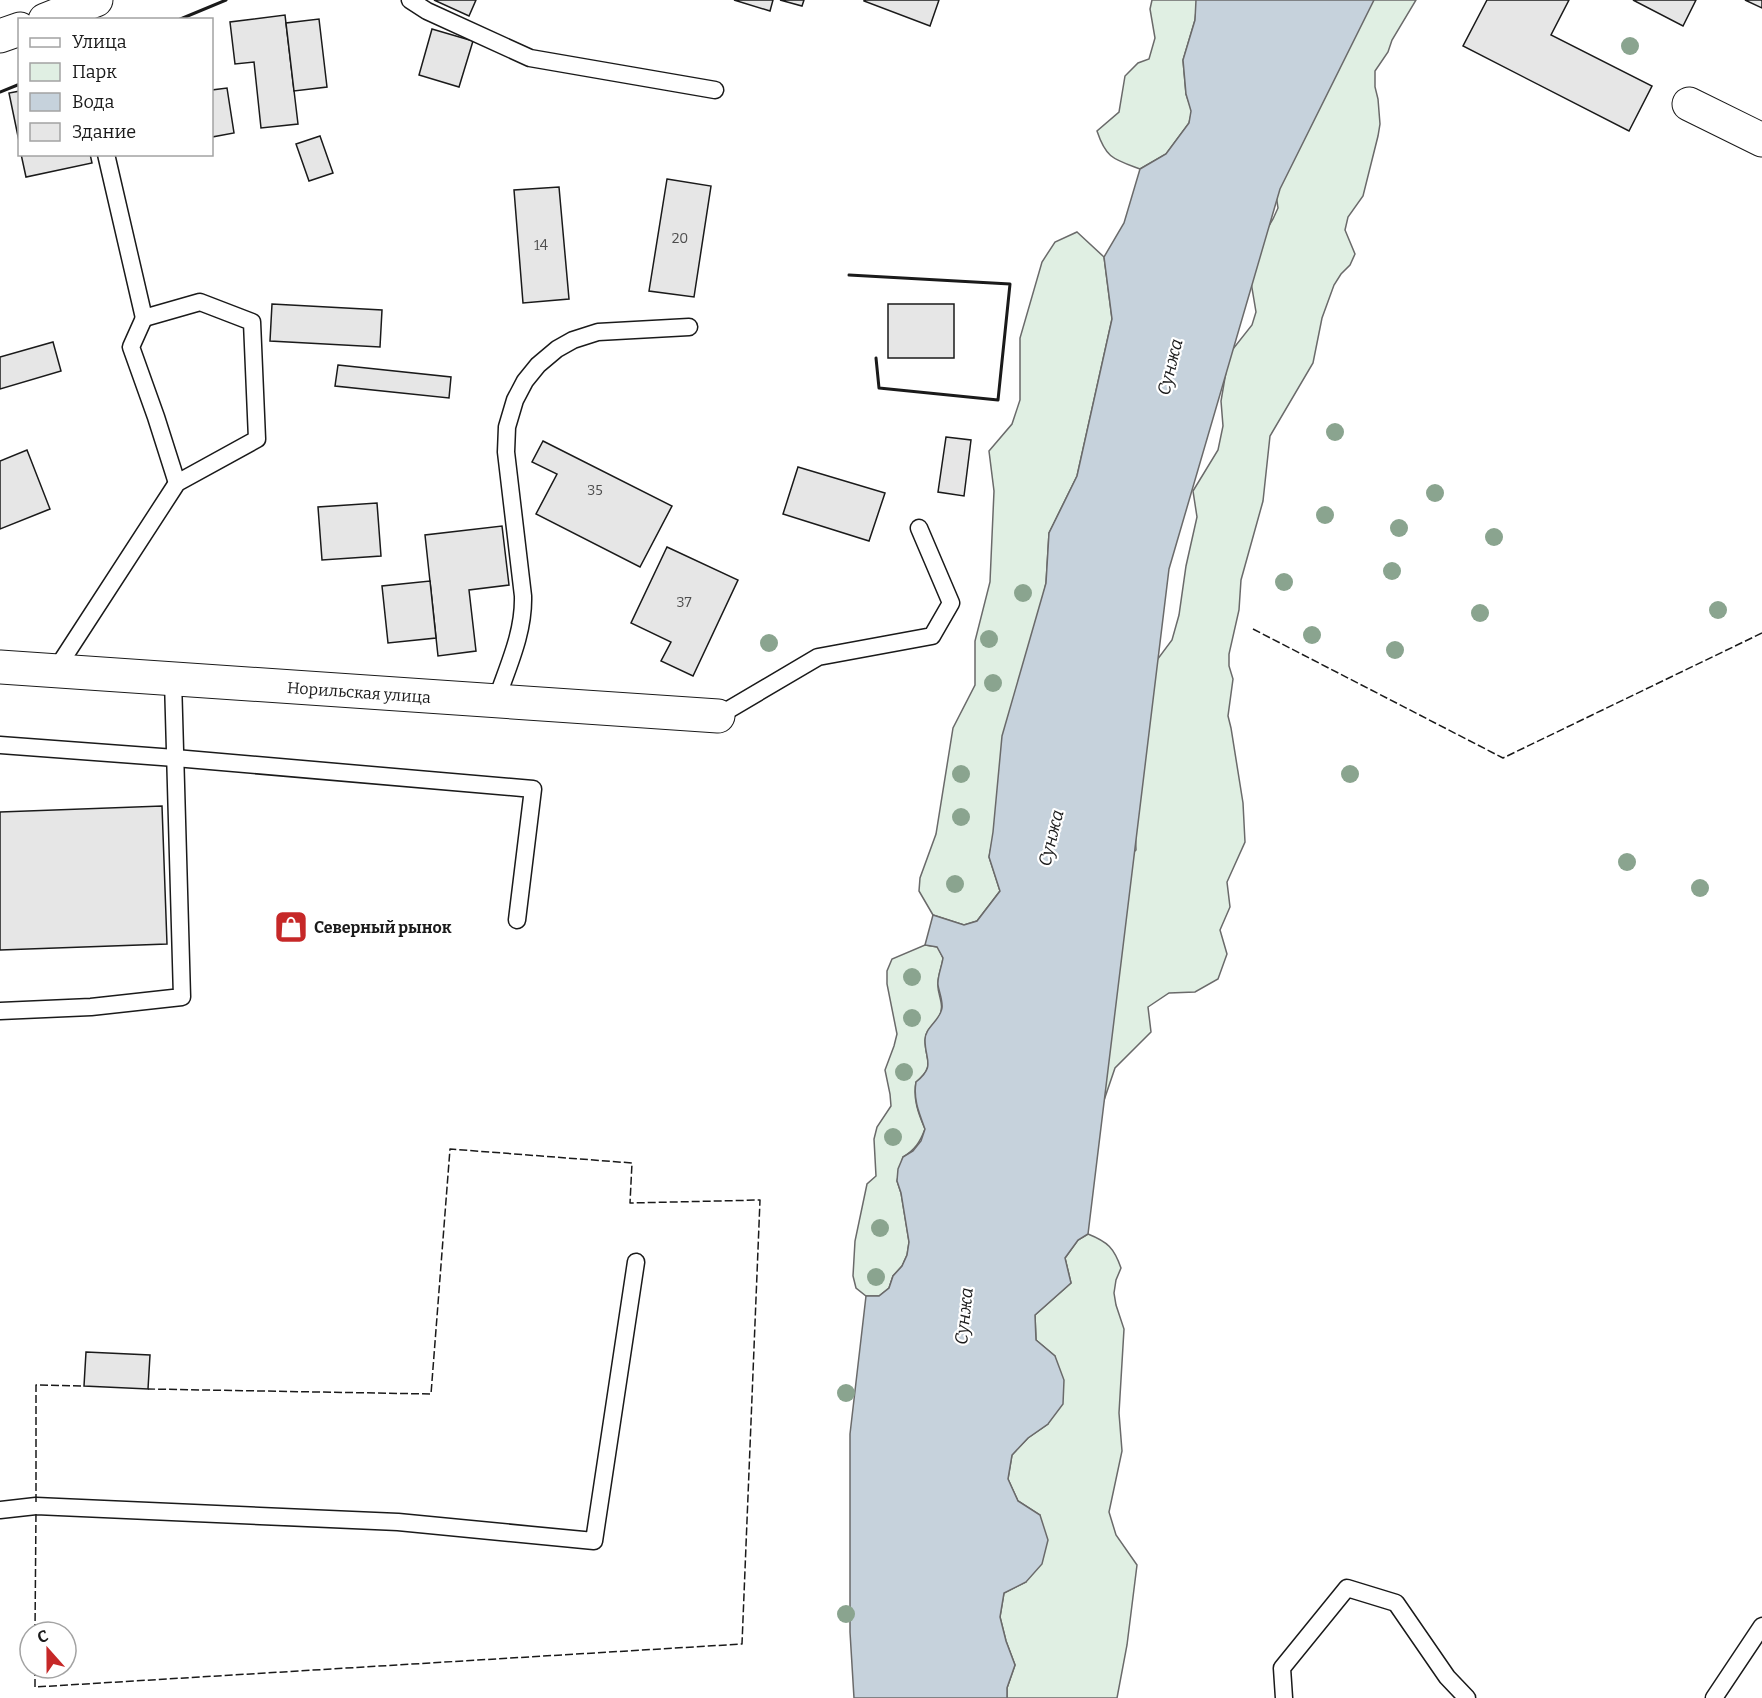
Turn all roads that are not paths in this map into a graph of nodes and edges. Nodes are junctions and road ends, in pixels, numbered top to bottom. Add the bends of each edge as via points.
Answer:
1 (410, 0) edge
2 (18, 30) edge
3 (0, 36) edge
4 (715, 90) dead end
5 (1689, 104) dead end
6 (1762, 140) edge
7 (106, 156) edge
8 (144, 318) junction
9 (689, 327) dead end
10 (177, 483) junction
11 (919, 528) dead end
12 (0, 667) edge
13 (56, 671) junction
14 (172, 680) junction
15 (496, 701) junction
16 (718, 716) joint
17 (0, 745) edge
18 (175, 758) junction
19 (517, 920) dead end
20 (0, 1011) edge
21 (636, 1262) dead end
22 (0, 1510) edge
23 (1762, 1626) edge
24 (1284, 1698) edge
25 (1467, 1698) edge
26 (1714, 1698) edge

1 - 4 lane via 530,58
2 - 3 street
5 - 6 street
7 - 8 lane
8 - 10 lane via 131,347
8 - 10 lane via 200,302 252,322 257,439
9 - 15 lane via 598,333 573,340 538,365 515,400 507,427 506,452 524,613
10 - 13 lane
11 - 16 lane via 951,603 932,636 818,657
12 - 13 street, Норильская улица
13 - 14 street, Норильская улица
14 - 15 street, Норильская улица
14 - 18 lane
15 - 16 street, Норильская улица
17 - 18 lane
18 - 19 lane via 533,789
18 - 20 lane via 182,997
21 - 22 lane via 594,1541 398,1522 36,1506
23 - 26 lane
24 - 25 lane via 1282,1668 1347,1588 1396,1603 1447,1677

